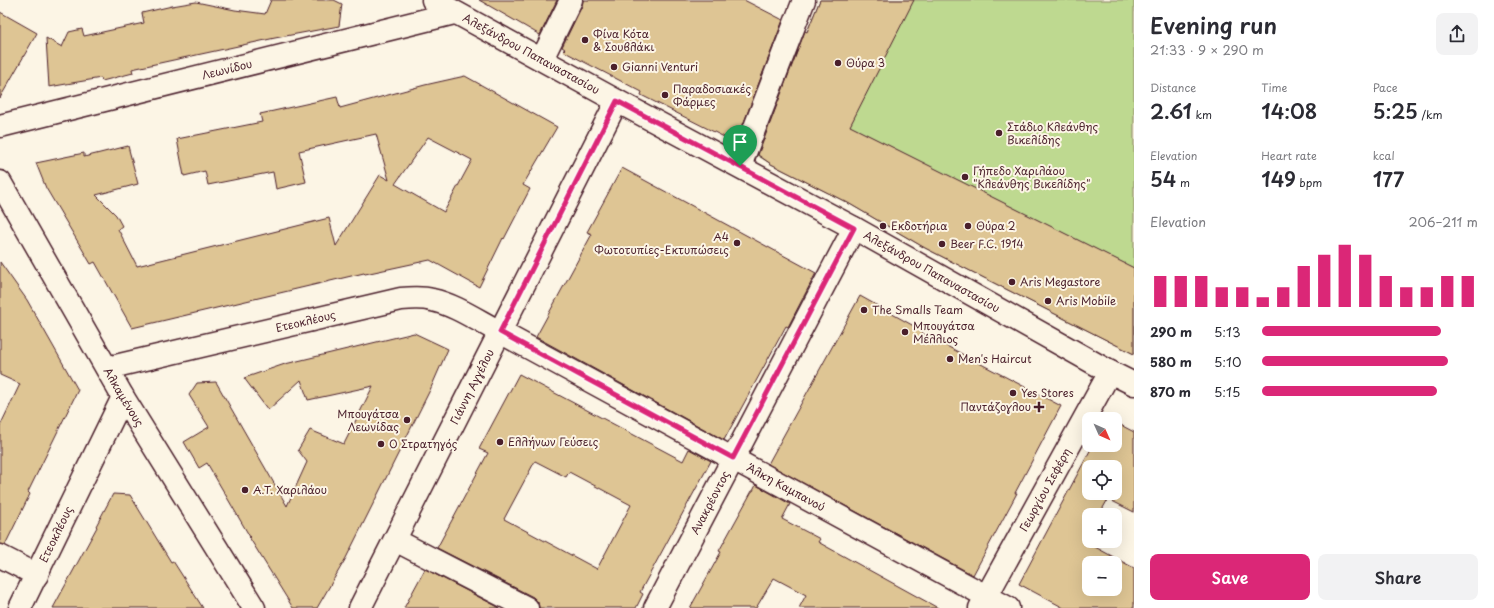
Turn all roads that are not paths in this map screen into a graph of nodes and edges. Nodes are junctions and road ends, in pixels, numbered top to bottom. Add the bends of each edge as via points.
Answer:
1 (434, 0) edge
2 (571, 0) edge
3 (804, 0) edge
4 (454, 12) junction
5 (542, 60) junction
6 (617, 101) junction
7 (0, 126) edge
8 (740, 166) junction
9 (0, 182) edge
10 (854, 228) junction
11 (500, 332) junction
12 (107, 368) junction
13 (1110, 372) junction
14 (1134, 384) edge
15 (123, 397) junction
16 (733, 458) junction
17 (395, 540) junction
18 (0, 556) edge
19 (37, 574) junction
20 (983, 602) edge
21 (20, 608) edge
22 (254, 608) edge
23 (360, 608) edge
24 (527, 608) edge
25 (655, 608) edge
26 (1008, 608) edge

1 - 4 street, Αλεξάνδρου Παπαναστασίου
2 - 5 street
3 - 8 street
4 - 5 street, Αλεξάνδρου Παπαναστασίου
4 - 7 street, Λεωνίδου
5 - 6 street, Αλεξάνδρου Παπαναστασίου
6 - 8 street, Αλεξάνδρου Παπαναστασίου
6 - 11 street, Γιάννη Αγγέλου
8 - 10 street, Αλεξάνδρου Παπαναστασίου
9 - 12 street, Αλκαμένους
10 - 13 street, Αλεξάνδρου Παπαναστασίου
10 - 16 street, Ανακρέοντος
11 - 12 street, Ετεοκλέους via 446,304 416,298
11 - 16 street, Άλκη Καμπανού
11 - 17 street, Γιάννη Αγγέλου
12 - 15 street, Αλκαμένους
13 - 14 street, Αλεξάνδρου Παπαναστασίου
13 - 20 street, Γεωργίου Σεφέρη
15 - 19 street, Ετεοκλέους
15 - 22 street, Αλκαμένους
16 - 20 street, Άλκη Καμπανού
16 - 25 street, Ανακρέοντος
17 - 23 street, Γιάννη Αγγέλου
17 - 24 street
18 - 19 street
19 - 21 street, Ετεοκλέους
20 - 26 street, Άλκη Καμπανού

